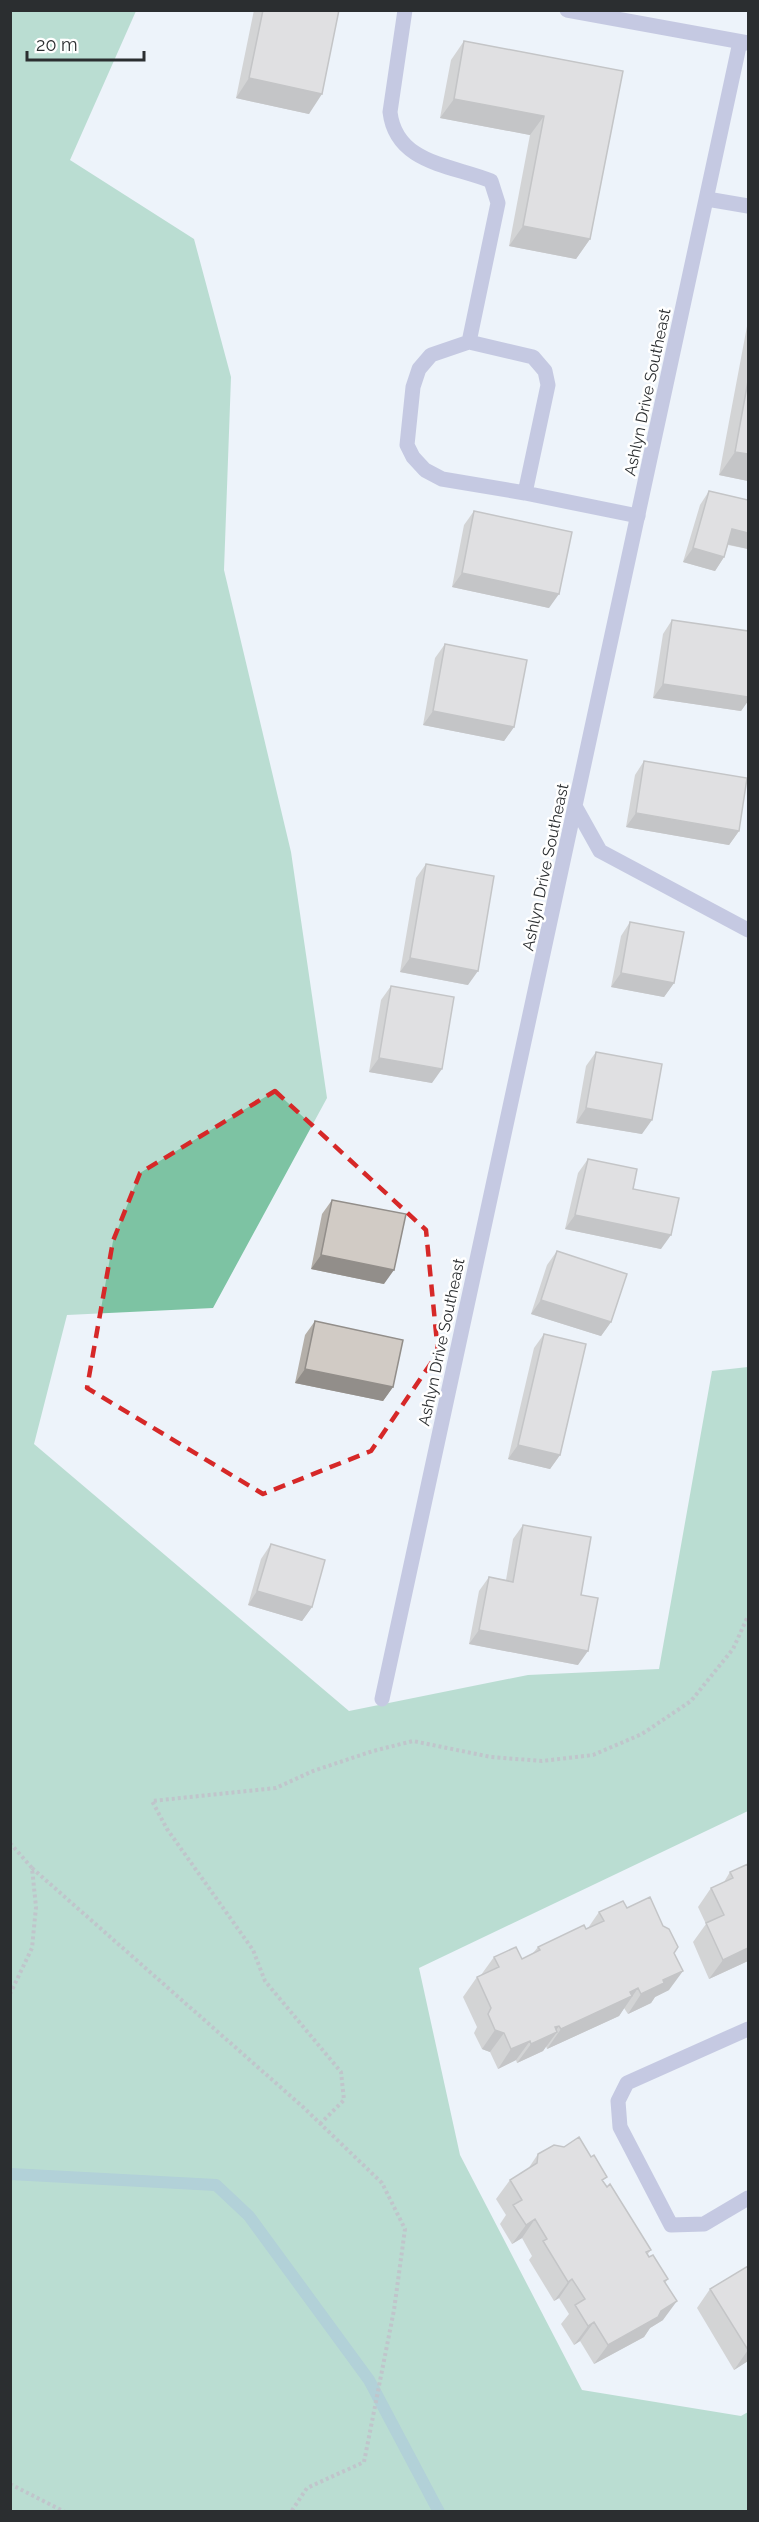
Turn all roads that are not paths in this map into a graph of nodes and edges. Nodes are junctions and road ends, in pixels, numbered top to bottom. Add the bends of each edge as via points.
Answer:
1 (405, 10) edge
2 (567, 10) edge
3 (744, 43) edge
4 (707, 199) junction
5 (748, 206) edge
6 (469, 342) junction
7 (525, 493) junction
8 (638, 516) junction
9 (576, 808) junction
10 (748, 930) edge
11 (382, 1699) dead end
12 (748, 2029) edge
13 (748, 2198) edge

1 - 6 street via 390,112 392,127 413,154 491,181 496,190 498,203
2 - 3 street
3 - 4 street, Ashlyn Drive Southeast
4 - 5 street
4 - 8 street, Ashlyn Drive Southeast
6 - 7 street via 533,357 545,371 548,386
6 - 7 street via 431,355 419,369 413,387 407,445 425,470 442,479
7 - 8 street
8 - 9 street, Ashlyn Drive Southeast
9 - 10 street via 600,851
9 - 11 street, Ashlyn Drive Southeast
12 - 13 street via 627,2083 618,2101 620,2127 671,2226 704,2224

